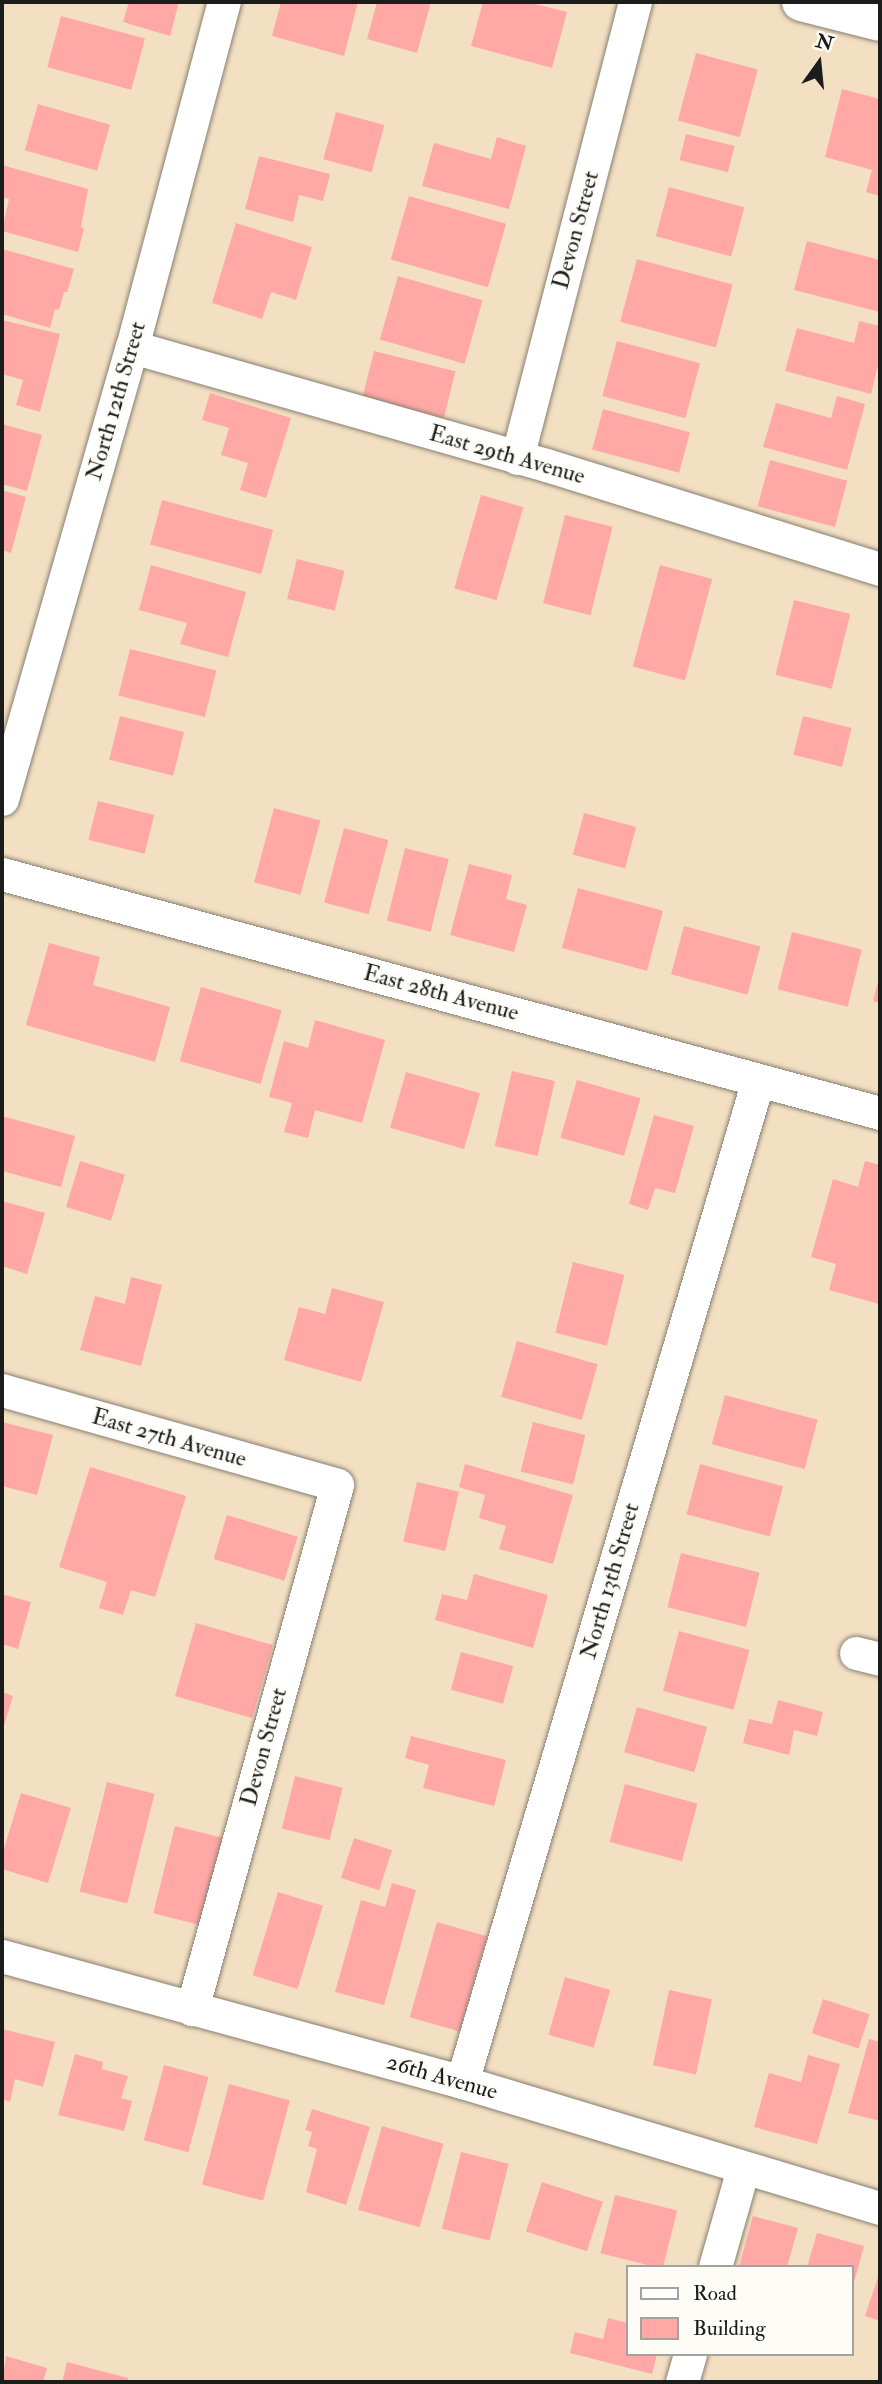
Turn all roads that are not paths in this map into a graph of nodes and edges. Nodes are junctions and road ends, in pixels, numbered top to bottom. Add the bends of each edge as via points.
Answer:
1 (225, 2) edge
2 (635, 2) edge
3 (801, 2) edge
4 (880, 22) edge
5 (132, 347) junction
6 (517, 458) junction
7 (880, 569) edge
8 (2, 799) edge
9 (2, 874) edge
10 (758, 1080) junction
11 (880, 1112) edge
12 (2, 1390) edge
13 (337, 1485) joint
14 (2, 1956) edge
15 (192, 2009) junction
16 (462, 2082) junction
17 (743, 2168) junction
18 (880, 2208) edge
19 (716, 2265) edge
20 (689, 2356) edge
21 (682, 2382) edge

1 - 5 street, North 12th Street
2 - 6 street, Devon Street
3 - 4 street
5 - 6 street, East 29th Avenue
5 - 8 street, North 12th Street
6 - 7 street, East 29th Avenue
9 - 10 street, East 28th Avenue
10 - 11 street, East 28th Avenue
10 - 16 street, North 13th Street
12 - 13 street, East 27th Avenue
13 - 15 street, Devon Street
14 - 15 street, 26th Avenue
15 - 16 street, 26th Avenue
16 - 17 street, 26th Avenue
17 - 18 street, 26th Avenue
17 - 19 street
20 - 21 street

